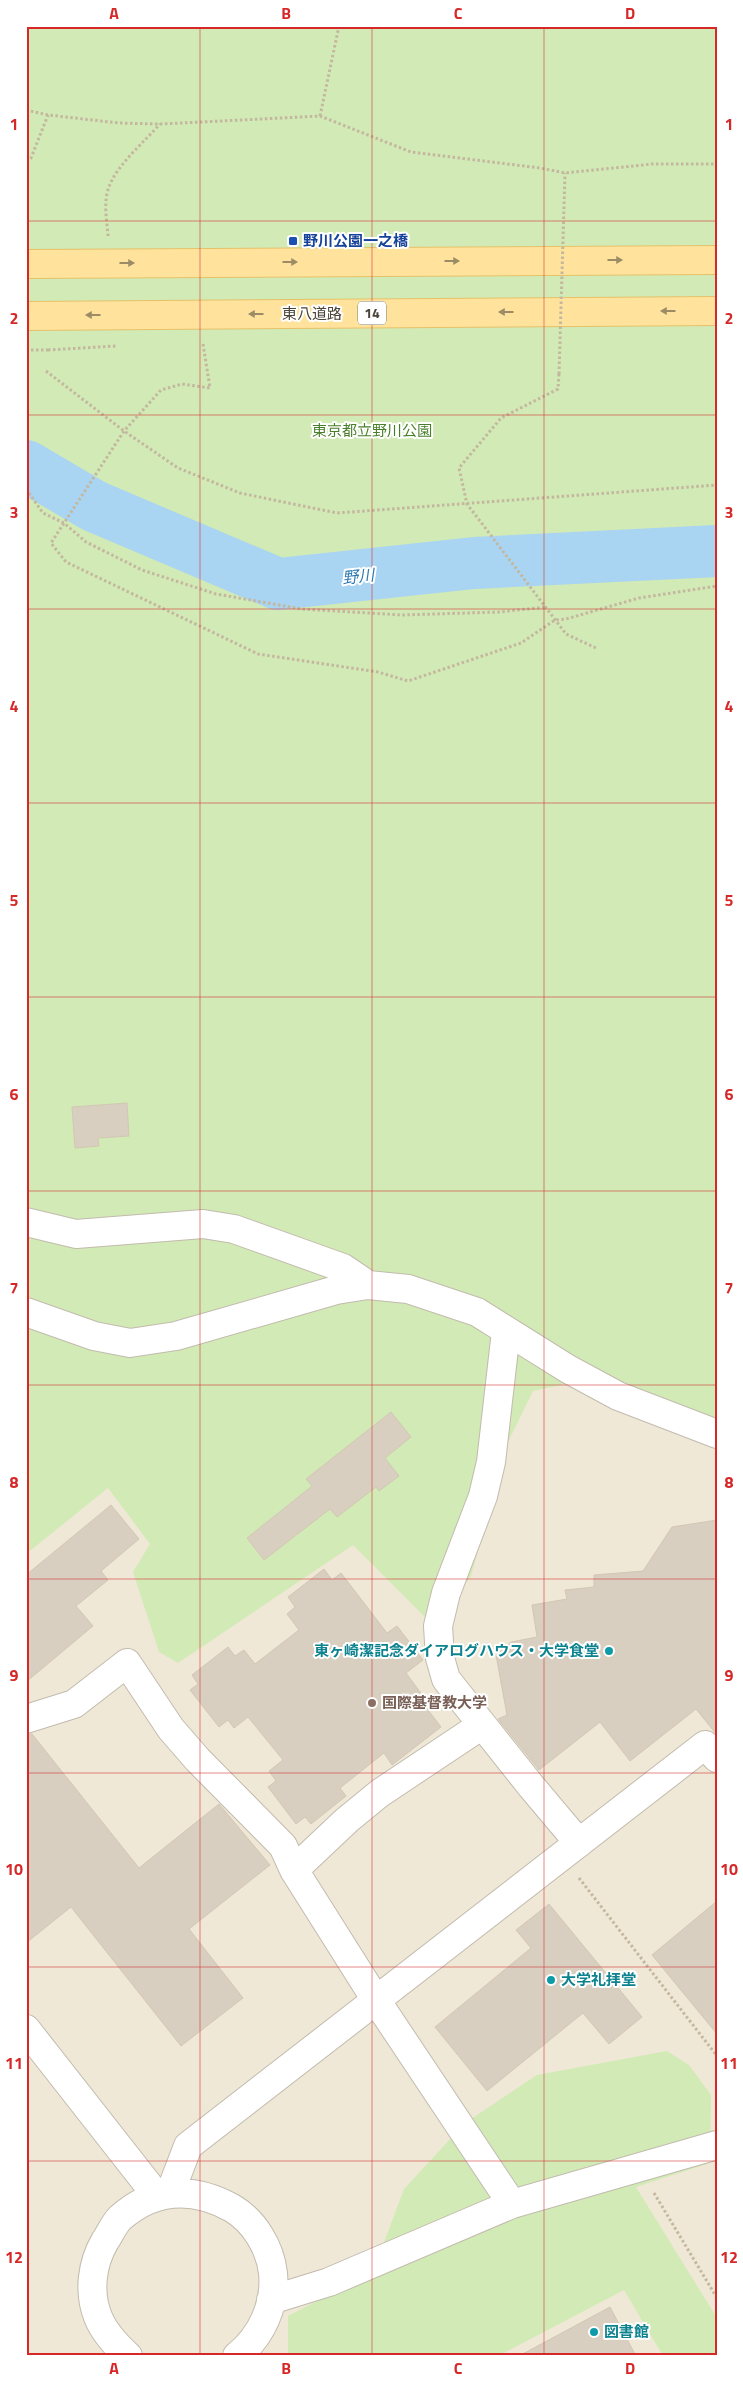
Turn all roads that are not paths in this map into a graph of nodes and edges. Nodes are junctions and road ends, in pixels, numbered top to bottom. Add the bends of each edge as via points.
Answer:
1 (717, 260) edge
2 (26, 264) edge
3 (717, 311) edge
4 (26, 316) edge
5 (26, 1222) edge
6 (368, 1285) junction
7 (26, 1312) edge
8 (506, 1331) junction
9 (717, 1434) edge
10 (26, 1719) edge
11 (482, 1724) junction
12 (717, 1758) edge
13 (570, 1849) junction
14 (294, 1870) junction
15 (376, 2000) junction
16 (26, 2029) edge
17 (717, 2145) edge
18 (164, 2195) junction
19 (512, 2204) junction
20 (271, 2300) junction
21 (114, 2352) edge
22 (237, 2356) edge

2 -> 1 main road
3 -> 4 main road, 東八道路 / 14
5 - 6 lane via 76,1234 203,1224 234,1229 343,1268
6 - 7 lane via 336,1290 167,1338 130,1343 94,1336
6 - 8 lane via 408,1288 477,1312
8 - 9 lane via 618,1396
8 - 11 lane via 492,1462 483,1496 446,1593 438,1626 440,1658 446,1679
10 - 14 lane via 74,1704 126,1664 182,1741 283,1846
11 - 13 lane
11 - 14 lane via 374,1798
12 - 13 lane via 706,1745
13 - 15 lane
14 - 15 lane
15 - 18 lane via 188,2146
15 - 19 lane
16 - 18 lane
17 - 19 lane
18 - 20 lane via 188,2193 213,2198 242,2214 262,2239 272,2261 274,2288
18 - 21 lane via 148,2199 118,2219 96,2256 92,2288 98,2317
19 - 20 lane via 328,2282
20 - 22 lane via 263,2326

